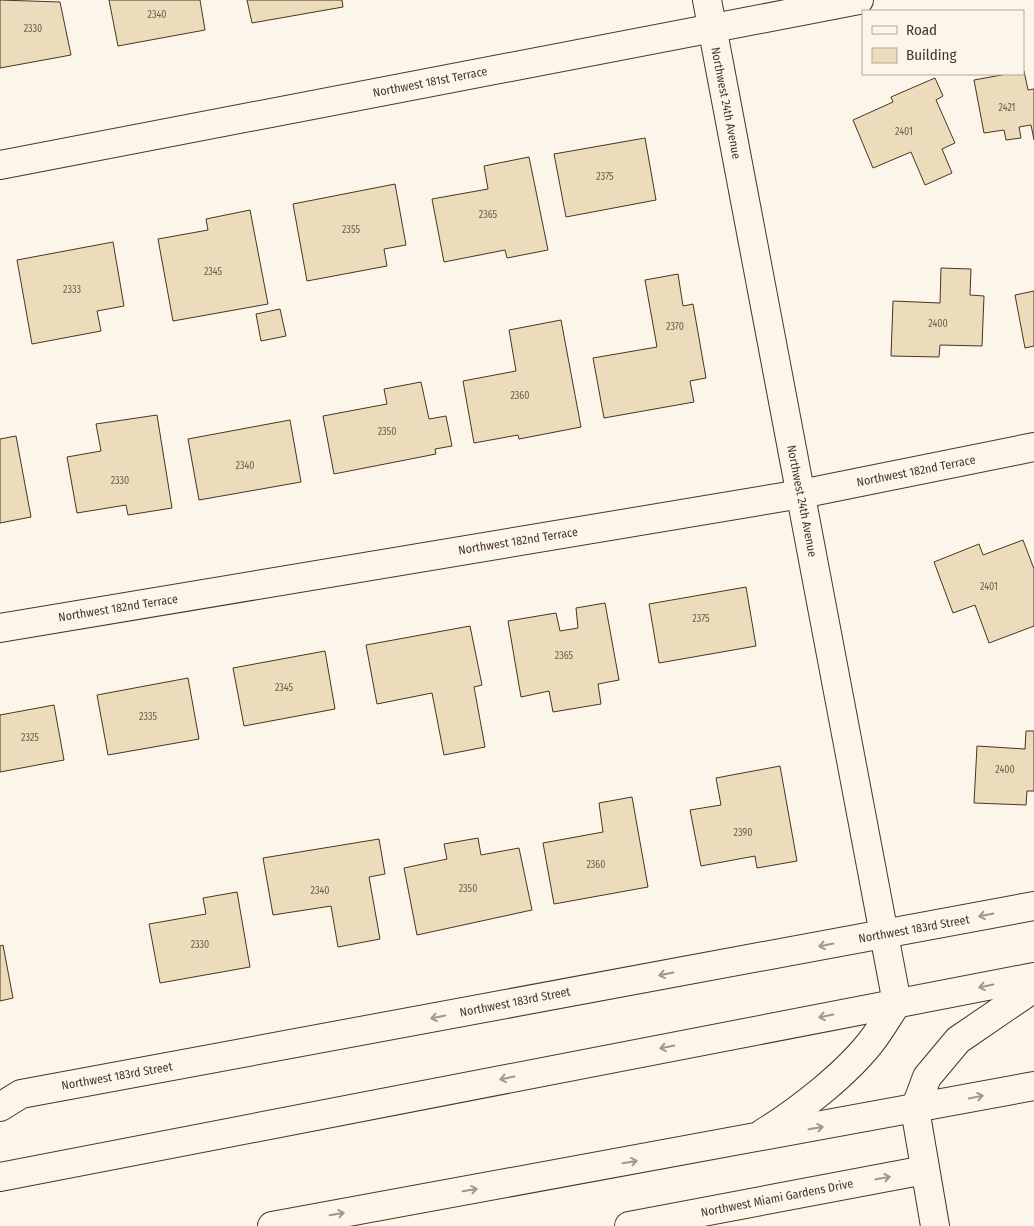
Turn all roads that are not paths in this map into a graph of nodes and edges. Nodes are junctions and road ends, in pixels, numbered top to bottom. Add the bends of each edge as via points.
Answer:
1 (707, 0) edge
2 (859, 0) edge
3 (712, 27) junction
4 (0, 165) edge
5 (1034, 447) edge
6 (801, 494) junction
7 (0, 628) edge
8 (1034, 906) edge
9 (884, 934) junction
10 (1034, 977) edge
11 (1034, 988) edge
12 (897, 1003) junction
13 (1034, 1086) edge
14 (0, 1107) edge
15 (915, 1109) junction
16 (751, 1140) junction
17 (925, 1170) junction
18 (0, 1177) edge
19 (272, 1226) edge
20 (628, 1226) edge
21 (935, 1226) edge

1 - 3 street, Northwest 24th Avenue
2 - 3 street, Northwest 181st Terrace
3 - 4 street, Northwest 181st Terrace
3 - 6 street, Northwest 24th Avenue
5 - 6 street, Northwest 182nd Terrace
6 - 7 street, Northwest 182nd Terrace
6 - 9 street, Northwest 24th Avenue
8 -> 9 street, Northwest 183rd Street
9 - 12 street, Northwest 24th Avenue
9 -> 14 street, Northwest 183rd Street via 21,1094
10 -> 12 street
11 - 15 street via 958,1040 927,1077
12 - 16 street via 874,1040 836,1078 784,1121
12 -> 18 street
15 -> 13 street
16 -> 15 street
15 - 17 street
19 -> 16 street
20 -> 17 street, Northwest Miami Gardens Drive
17 - 21 street

